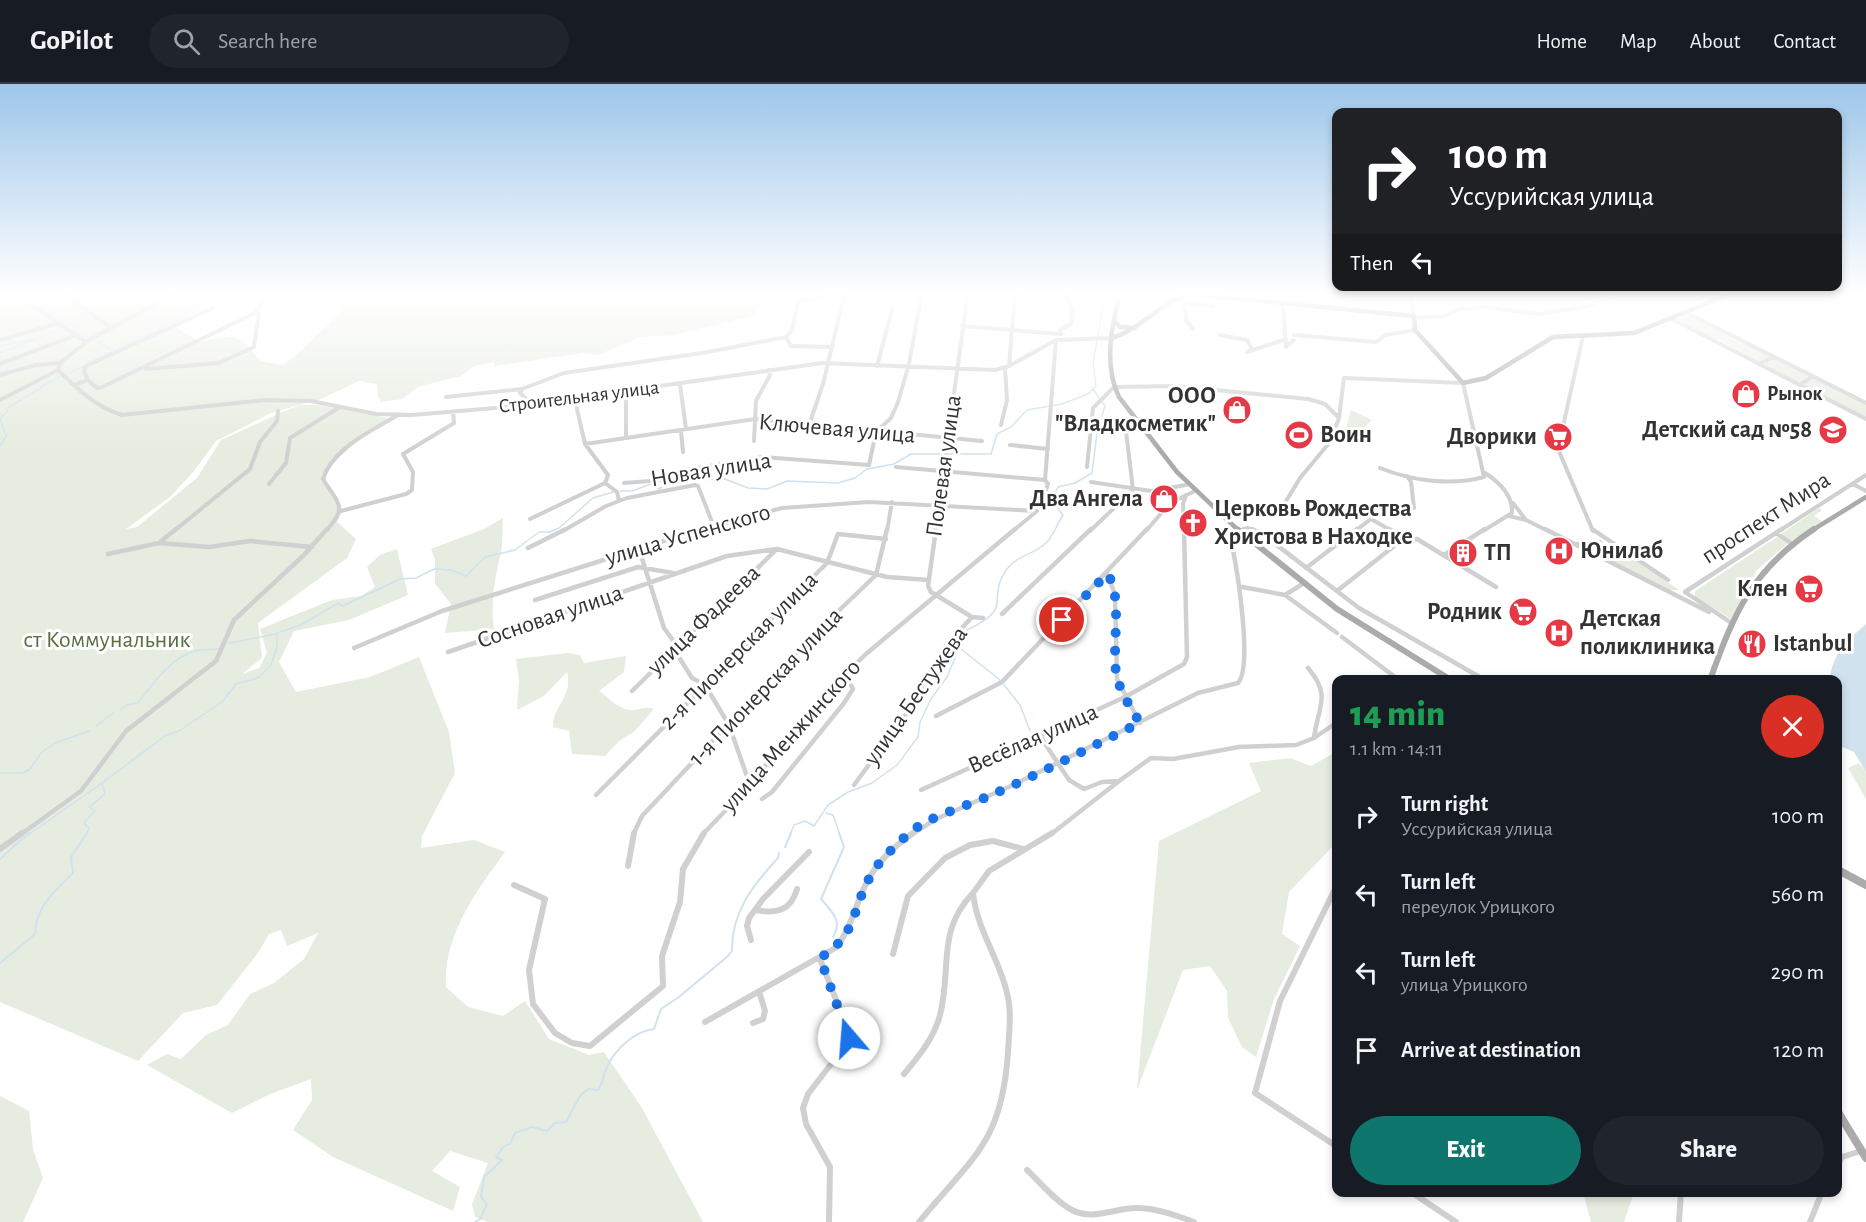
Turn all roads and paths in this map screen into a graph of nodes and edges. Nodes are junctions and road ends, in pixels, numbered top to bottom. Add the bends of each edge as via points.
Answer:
1 (50, 345) edge
2 (82, 345) edge
3 (132, 345) edge
4 (189, 345) edge
5 (254, 345) edge
6 (743, 345) edge
7 (790, 345) edge
8 (883, 345) edge
9 (912, 345) edge
10 (960, 345) edge
11 (1009, 345) edge
12 (1047, 345) edge
13 (1056, 345) edge
14 (1112, 345) edge
15 (1249, 345) edge
16 (1268, 345) edge
17 (1429, 345) edge
18 (1539, 345) edge
19 (1581, 345) edge
20 (1723, 345) edge
21 (1750, 345) edge
22 (832, 347) joint
23 (1774, 357) junction
24 (60, 363) junction
25 (828, 363) junction
26 (0, 364) edge
27 (1760, 364) junction
28 (877, 366) junction
29 (908, 367) junction
30 (1007, 367) junction
31 (140, 369) junction
32 (58, 370) junction
33 (769, 370) junction
34 (958, 370) junction
35 (0, 375) edge
36 (1813, 376) junction
37 (88, 381) junction
38 (1463, 383) junction
39 (680, 384) junction
40 (74, 385) junction
41 (1799, 385) junction
42 (1114, 387) junction
43 (522, 389) junction
44 (626, 392) junction
45 (574, 396) junction
46 (446, 397) dead end
47 (0, 400) edge
48 (531, 403) junction
49 (1866, 403) edge
50 (343, 407) junction
51 (278, 411) dead end
52 (453, 412) junction
53 (396, 416) junction
54 (1339, 418) junction
55 (755, 419) junction
56 (1866, 419) edge
57 (1136, 422) junction
58 (809, 425) junction
59 (1001, 425) dead end
60 (684, 430) junction
61 (876, 432) junction
62 (626, 436) junction
63 (948, 439) junction
64 (754, 441) dead end
65 (982, 441) dead end
66 (585, 444) junction
67 (1010, 445) dead end
68 (1048, 449) junction
69 (683, 452) dead end
70 (896, 467) dead end
71 (1087, 467) dead end
72 (1380, 468) dead end
73 (943, 472) junction
74 (1485, 474) junction
75 (1866, 475) edge
76 (1407, 476) junction
77 (1046, 482) junction
78 (1091, 482) dead end
79 (605, 483) junction
80 (624, 483) dead end
81 (269, 484) dead end
82 (1853, 484) junction
83 (1186, 485) junction
84 (1133, 490) junction
85 (1866, 491) edge
86 (1193, 492) junction
87 (1186, 495) junction
88 (1866, 497) edge
89 (619, 501) junction
90 (1042, 501) dead end
91 (891, 502) junction
92 (1513, 503) junction
93 (939, 504) junction
94 (1414, 508) dead end
95 (341, 511) junction
96 (1037, 511) joint
97 (1220, 515) junction
98 (1509, 516) junction
99 (530, 519) dead end
100 (1526, 520) junction
101 (714, 527) junction
102 (1239, 531) junction
103 (1776, 533) junction
104 (886, 539) junction
105 (1601, 540) junction
106 (159, 543) junction
107 (1398, 543) junction
108 (1574, 543) junction
109 (1794, 544) junction
110 (1232, 545) dead end
111 (312, 547) junction
112 (528, 548) dead end
113 (639, 549) junction
114 (777, 549) junction
115 (1591, 552) junction
116 (108, 554) dead end
117 (1444, 555) junction
118 (1604, 558) junction
119 (827, 563) junction
120 (646, 567) junction
121 (1306, 568) junction
122 (676, 573) junction
123 (876, 574) junction
124 (1107, 574) junction
125 (929, 580) junction
126 (1668, 580) dead end
127 (651, 583) junction
128 (1301, 585) junction
129 (1242, 587) junction
130 (1496, 587) dead end
131 (1337, 591) junction
132 (1284, 595) junction
133 (938, 596) junction
134 (535, 600) dead end
135 (1002, 614) dead end
136 (972, 617) junction
137 (983, 618) dead end
138 (1730, 622) junction
139 (1337, 633) dead end
140 (1342, 636) dead end
141 (677, 646) junction
142 (354, 648) dead end
143 (448, 652) dead end
144 (1308, 668) dead end
145 (845, 674) junction
146 (1393, 675) edge
147 (1442, 675) edge
148 (1476, 675) edge
149 (1712, 675) edge
150 (705, 685) junction
151 (632, 691) dead end
152 (1125, 697) junction
153 (936, 716) dead end
154 (1140, 723) junction
155 (729, 725) junction
156 (1332, 726) edge
157 (1040, 736) junction
158 (1314, 738) junction
159 (1057, 762) junction
160 (1119, 781) junction
161 (750, 785) junction
162 (854, 785) dead end
163 (921, 790) dead end
164 (596, 795) dead end
165 (762, 799) dead end
166 (0, 849) edge
167 (1023, 849) junction
168 (809, 852) dead end
169 (628, 866) dead end
170 (1842, 872) edge
171 (514, 885) dead end
172 (1866, 885) edge
173 (797, 889) dead end
174 (973, 893) junction
175 (1332, 902) edge
176 (756, 910) junction
177 (751, 940) dead end
178 (893, 954) dead end
179 (820, 958) junction
180 (759, 991) junction
181 (705, 1022) dead end
182 (753, 1023) dead end
183 (904, 1074) dead end
184 (1842, 1118) edge
185 (1332, 1143) edge
186 (1864, 1154) edge
187 (1842, 1156) edge
188 (1027, 1170) dead end
189 (1418, 1197) edge
190 (1681, 1197) edge
191 (1820, 1197) edge
192 (829, 1222) edge
193 (919, 1222) edge
194 (1194, 1222) edge
195 (1456, 1222) edge
196 (1679, 1222) edge
197 (1810, 1222) edge

1 - 26 street
2 - 24 street
3 - 37 street via 86,366
4 - 31 street
5 - 31 street via 219,363
6 - 43 street via 564,373
7 - 22 street
8 - 28 street
9 - 29 street
10 - 34 street, Полевая улица
11 - 30 street
12 - 30 street, Строительная улица
13 - 68 street
14 - 42 main road
15 - 16 street via 1250,351
17 - 38 main road
18 - 38 main road via 1486,378
19 - 105 street via 1558,451 1593,532
20 - 27 street
21 - 23 street
22 - 25 street
23 - 27 street
23 - 36 street
24 - 32 street
24 - 35 street
25 - 28 street, Строительная улица
25 - 33 street, Строительная улица
25 - 58 street
27 - 41 street
28 - 29 street, Строительная улица
29 - 34 street, Строительная улица
29 - 61 street via 894,417
30 - 34 street, Строительная улица
30 - 59 street via 1007,400
31 - 37 street via 102,387
32 - 40 street
32 - 47 street
33 - 39 street, Строительная улица
33 - 55 street via 756,401
34 - 63 street, Полевая улица
36 - 41 street
36 - 49 street
37 - 40 street
38 - 54 street via 1344,378
38 - 74 street
39 - 44 street, Строительная улица
39 - 60 street
40 - 50 street via 108,412 122,415 265,400 311,401
41 - 56 street
42 - 54 street via 1172,386 1308,399 1325,404
42 - 57 main road
42 - 71 street via 1093,408
43 - 46 street
43 - 48 street via 520,393
44 - 45 street, Строительная улица
44 - 62 street
45 - 48 street, Строительная улица
45 - 66 street
48 - 52 street, Строительная улица
50 - 53 street
50 - 81 street via 290,438 286,463
51 - 106 street via 277,421 260,442 250,469
52 - 53 street, Строительная улица
52 - 95 street via 454,423 403,454 413,472 412,490
53 - 95 street via 356,441 326,469 323,479
54 - 97 street via 1330,442 1283,506 1264,512
55 - 58 street, Ключевая улица
55 - 60 street, Ключевая улица
55 - 64 street
57 - 83 main road
57 - 84 street via 1128,427 1126,435
58 - 61 street, Ключевая улица
60 - 62 street, Ключевая улица
60 - 69 street
61 - 63 street, Ключевая улица
61 - 80 street, Новая улица via 869,465 762,457 685,470 662,480
62 - 66 street, Ключевая улица
63 - 65 street, Ключевая улица
63 - 73 street, Полевая улица
66 - 79 street via 608,475
67 - 68 street
68 - 77 street
70 - 73 street
72 - 76 street
73 - 77 street
73 - 93 street, Полевая улица
74 - 76 street via 1468,481
74 - 92 street
75 - 82 street, проспект Мира
76 - 94 street
77 - 90 street
78 - 84 street
79 - 89 street via 617,492
79 - 99 street
82 - 85 street
82 - 103 street, проспект Мира
83 - 84 street via 1163,491
83 - 86 main road
84 - 135 street
86 - 87 street
86 - 97 main road
87 - 124 street via 1170,503
87 - 152 street, Весёлая улица via 1183,504 1187,657 1184,664
88 - 109 main road, проспект Мира
89 - 101 street, Новая улица via 694,484
89 - 112 street, Новая улица
91 - 93 street, улица Успенского
91 - 101 street, улица Успенского via 782,508
91 - 104 street, 1-я Пионерская улица
92 - 98 street
92 - 100 street
93 - 96 street, улица Успенского
93 - 125 street, Полевая улица
95 - 111 street
96 - 133 street, улица Менжинского
97 - 102 main road
98 - 100 street
98 - 117 street
100 - 108 street
101 - 113 street, улица Успенского
102 - 121 street via 1248,528 1261,533
102 - 128 main road
103 - 109 street
103 - 138 street, проспект Мира via 1704,576 1685,592
104 - 119 street, 2-я Пионерская улица via 838,534
104 - 123 street, 1-я Пионерская улица
105 - 108 street
105 - 115 street
105 - 118 street
105 - 126 street
106 - 111 street via 209,547 250,541
106 - 116 street
107 - 117 street via 1417,539
107 - 121 street via 1397,534 1371,519
107 - 131 street
108 - 115 street
109 - 138 main road, проспект Мира via 1761,573
110 - 129 street
111 - 166 street via 234,620 216,661 126,731 81,791
113 - 120 street, Сосновая улица
113 - 142 street, улица Успенского via 442,611
114 - 119 street
114 - 122 street, Сосновая улица via 727,556
114 - 141 street, улица Фадеева
115 - 118 street
117 - 130 street
118 - 138 street
119 - 123 street
119 - 150 street, 2-я Пионерская улица
120 - 122 street
120 - 127 street, Сосновая улица
120 - 134 street
121 - 131 street
122 - 127 street, Сосновая улица
123 - 125 street
123 - 155 street, 1-я Пионерская улица
124 - 152 street via 1114,588 1114,661
124 - 153 street via 1002,682
125 - 133 street via 931,592
127 - 141 street, Сосновая улица via 656,609
127 - 143 street, Сосновая улица
128 - 132 street
128 - 147 main road via 1362,628
129 - 132 street
129 - 154 street via 1242,679 1231,687 1208,689
131 - 148 street via 1393,629
132 - 139 street
133 - 136 street
133 - 145 street, улица Менжинского
136 - 137 street, улица Бестужева
136 - 162 street, улица Бестужева via 944,648 909,710
138 - 149 main road, проспект Мира
140 - 146 street
141 - 150 street, Сосновая улица via 680,662 692,678
141 - 151 street, улица Фадеева
144 - 158 street via 1322,681 1325,698 1315,720
145 - 161 street, улица Менжинского via 815,703
145 - 165 street via 853,688 847,698 818,738
150 - 155 street, Сосновая улица
150 - 164 street, 2-я Пионерская улица
152 - 154 street
152 - 157 street, Весёлая улица
154 - 159 street
155 - 161 street, Сосновая улица
155 - 169 street, 1-я Пионерская улица via 642,816 632,837
156 - 158 street
157 - 159 street
157 - 163 street, Весёлая улица
158 - 160 street via 1289,746 1239,747 1173,759 1151,758
159 - 160 street via 1080,788
159 - 179 street via 908,834 874,870 857,903 850,928 837,947
160 - 167 street via 1058,830
161 - 171 street, улица Менжинского via 698,839 685,863 680,902 662,956 664,981 660,990 590,1046 572,1043 555,1033 533,1004 529,970 545,899
167 - 174 street via 989,871
167 - 178 street via 993,841 970,845 945,858 908,896
168 - 176 street via 771,889
170 - 172 main road
173 - 176 street via 796,897 782,911 771,914
174 - 183 street via 960,908 946,938 941,1012 936,1027 924,1051
174 - 193 street via 976,920 1008,995 1011,1024 1007,1081 989,1136
175 - 185 street via 1280,1001 1255,1093
176 - 177 street via 747,927
179 - 180 street
179 - 192 street via 850,1035 808,1094 803,1108 806,1124 830,1167
180 - 181 street
180 - 182 street via 765,1011 763,1019
184 - 186 main road
186 - 187 street
188 - 194 street via 1074,1211 1097,1215 1120,1208 1139,1208 1166,1211
189 - 195 street
190 - 196 street
191 - 197 street

